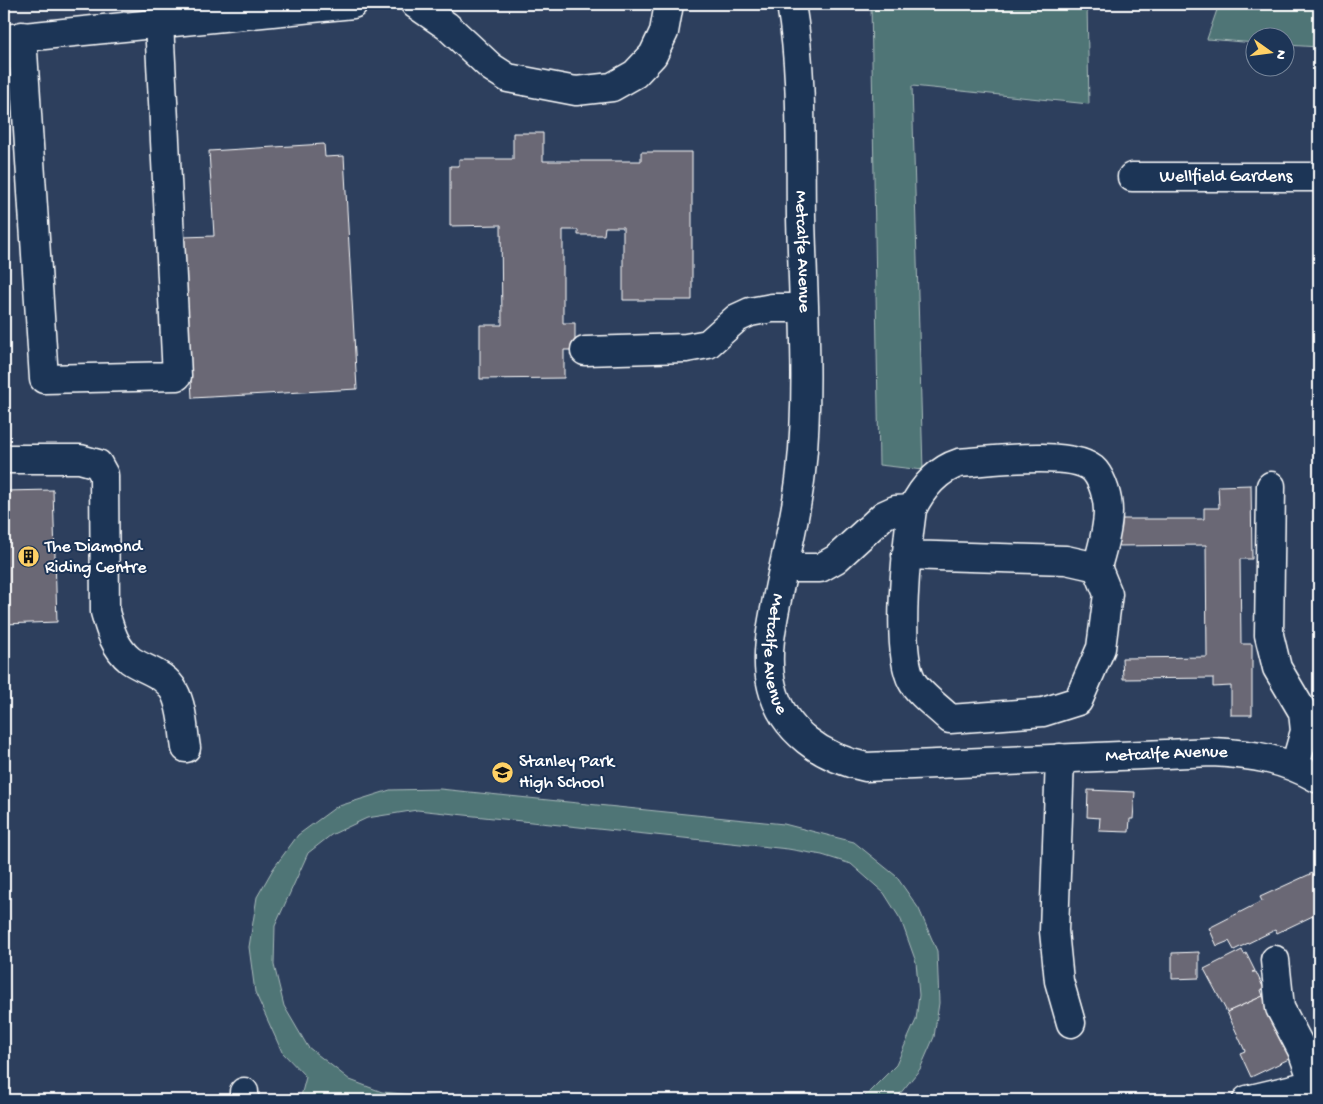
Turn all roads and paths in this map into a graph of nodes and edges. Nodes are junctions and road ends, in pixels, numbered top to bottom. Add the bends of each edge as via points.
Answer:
1 (353, 4) edge
2 (415, 4) edge
3 (669, 4) edge
4 (791, 4) edge
5 (159, 23) junction
6 (13, 37) edge
7 (1132, 177) dead end
8 (1319, 177) edge
9 (803, 308) junction
10 (585, 351) dead end
11 (4, 459) edge
12 (1271, 486) dead end
13 (912, 509) junction
14 (906, 555) junction
15 (1097, 567) junction
16 (784, 568) junction
17 (186, 748) dead end
18 (1060, 758) junction
19 (1295, 766) junction
20 (1319, 779) edge
21 (1275, 960) dead end
22 (1071, 1023) dead end
23 (1316, 1083) edge
24 (1247, 1100) edge

1 - 5 street
2 - 3 street via 447,26 491,67 508,78 576,91 612,87 635,74 653,55 664,32
4 - 9 street, Metcalfe Avenue via 797,50
5 - 6 street
5 - 6 street via 177,376 44,379
7 - 8 street, Wellfield Gardens
9 - 10 street via 750,312 737,318 708,344 686,348
9 - 16 street, Metcalfe Avenue via 801,471
11 - 17 street via 73,459 98,464 104,475 105,612 110,631 118,648 129,659 159,675 174,691
12 - 19 street via 1269,635 1277,668 1303,712 1305,731
13 - 14 street
13 - 15 street via 920,492 937,475 959,463 1043,457 1076,461 1094,470 1105,491 1108,511
13 - 16 street via 895,510 884,515 836,559 820,568
14 - 15 street via 1066,560
14 - 15 street via 904,656 912,682 950,719 1043,712 1078,702 1101,648 1108,594
16 - 18 street, Metcalfe Avenue via 770,642 772,686 786,720 818,750 866,767
18 - 19 street, Metcalfe Avenue via 1212,752 1261,757
18 - 22 street via 1054,931 1059,981
19 - 20 street, Metcalfe Avenue
21 - 23 street via 1280,1008
23 - 24 street

